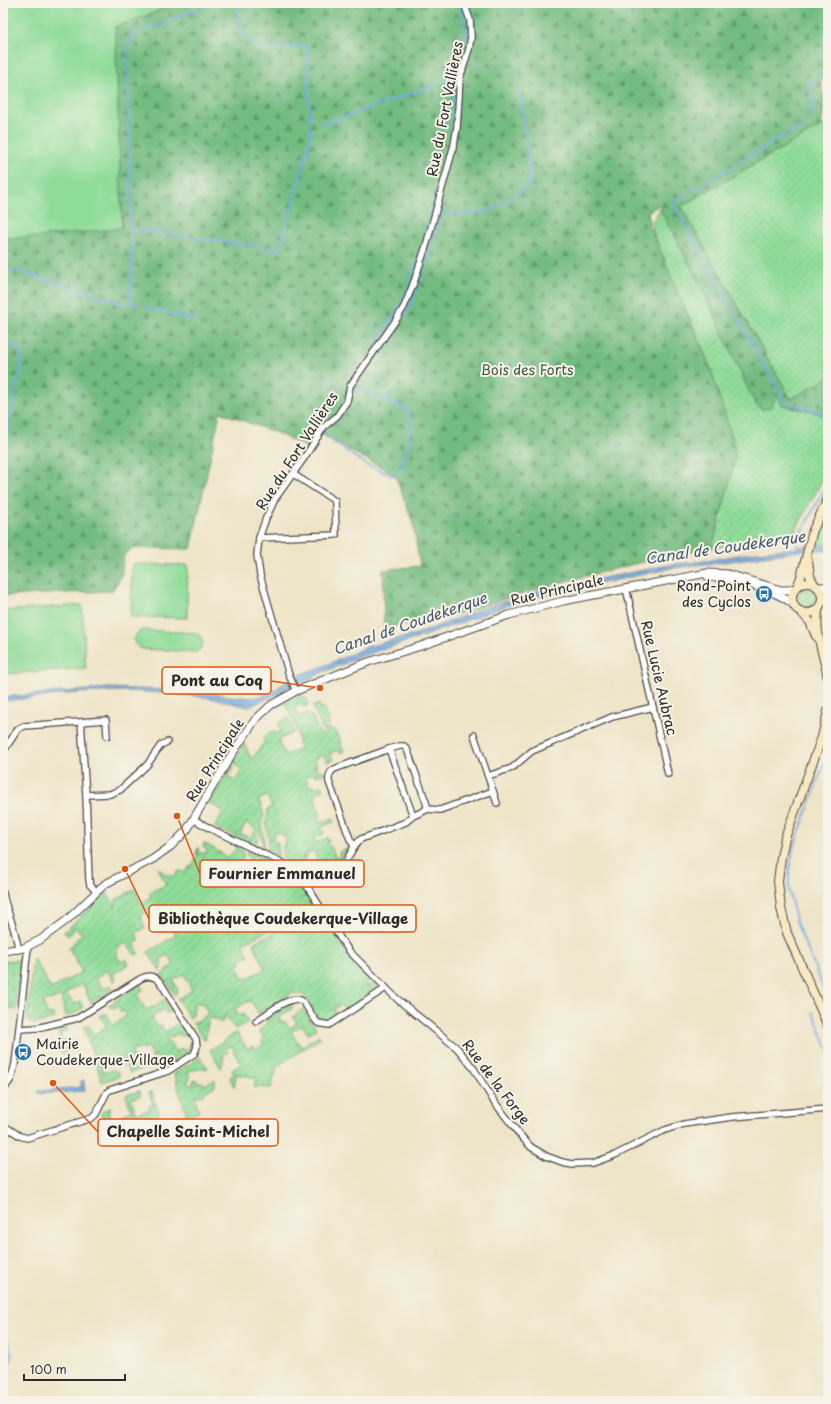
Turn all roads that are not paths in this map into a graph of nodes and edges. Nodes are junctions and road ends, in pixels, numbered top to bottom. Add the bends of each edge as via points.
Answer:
1 (464, 3) edge
2 (293, 474) junction
3 (828, 499) edge
4 (259, 538) junction
5 (808, 553) junction
6 (688, 577) junction
7 (816, 586) junction
8 (796, 587) junction
9 (828, 587) edge
10 (626, 588) junction
11 (828, 597) edge
12 (792, 604) junction
13 (820, 605) junction
14 (802, 613) junction
15 (823, 654) junction
16 (828, 678) edge
17 (296, 689) junction
18 (653, 707) junction
19 (828, 711) edge
20 (81, 722) junction
21 (474, 735) dead end
22 (107, 736) dead end
23 (167, 742) dead end
24 (389, 749) junction
25 (3, 752) edge
26 (668, 774) dead end
27 (488, 776) junction
28 (493, 791) junction
29 (86, 795) junction
30 (497, 802) dead end
31 (426, 809) junction
32 (413, 816) junction
33 (193, 819) junction
34 (354, 846) junction
35 (305, 884) junction
36 (96, 891) junction
37 (3, 893) edge
38 (28, 947) junction
39 (18, 950) junction
40 (3, 951) edge
41 (386, 988) junction
42 (256, 1021) dead end
43 (828, 1026) edge
44 (19, 1029) junction
45 (3, 1091) edge
46 (828, 1109) edge
47 (3, 1125) edge

1 - 2 street, Rue du Fort Vallières via 470,20 471,37 460,78 454,145 414,282 396,320 350,386 347,401 337,416 324,427
2 - 4 street, Rue du Fort Vallières via 264,522
2 - 4 street via 334,499 336,535
3 - 5 main road via 817,520
4 - 17 street, Rue du Fort Vallières via 258,568 290,677
5 - 7 main road via 810,576
5 - 8 main road via 801,579
6 - 8 street, Rue Principale via 703,573 720,573 781,590
6 - 10 street, Rue Principale
6 - 12 street, Rue Principale via 734,581 770,592
7 - 8 main road via 806,582
7 - 9 street
7 - 13 main road via 822,594
8 - 12 main road via 791,596
10 - 17 street, Rue Principale via 522,610
10 - 18 street, Rue Lucie Aubrac
11 - 13 street
12 - 14 main road
13 - 14 main road via 812,612
13 - 15 main road via 817,622
14 - 15 main road via 812,626
15 - 16 main road
17 - 33 street, Rue Principale via 271,705 252,723
18 - 26 street, Rue Lucie Aubrac
18 - 27 street via 612,717 532,751 510,769
19 - 43 main road via 822,736 785,838 778,881 787,933
20 - 22 street via 106,720
20 - 25 street via 20,728
20 - 29 street
21 - 27 street
23 - 29 street via 161,745 147,765 120,790 110,794
24 - 31 street via 406,747 427,805
24 - 32 street
24 - 34 street via 337,768 329,775 329,782
27 - 28 street
28 - 30 street
28 - 31 street via 440,810
29 - 36 street via 89,880
31 - 32 street
32 - 34 street via 406,822 361,839
33 - 35 street, Rue de la Forge via 287,865
33 - 36 street, Rue Principale via 182,836 162,853
34 - 35 street via 340,869
35 - 41 street, Rue de la Forge via 344,944
36 - 38 street, Rue Principale via 62,924
37 - 39 street via 17,938
38 - 39 street, Rue Principale
38 - 44 street
39 - 40 street, Rue Principale
41 - 42 street via 329,1025 318,1024 304,1003 296,999 289,1000
41 - 46 street, Rue de la Forge via 461,1052 499,1109 528,1145 562,1162 597,1162 665,1130 690,1122
44 - 45 street via 14,1069
44 - 47 street via 37,1028 78,1018 140,979 150,976 160,982 196,1039 197,1047 192,1056 168,1071 108,1091 92,1118 27,1138

